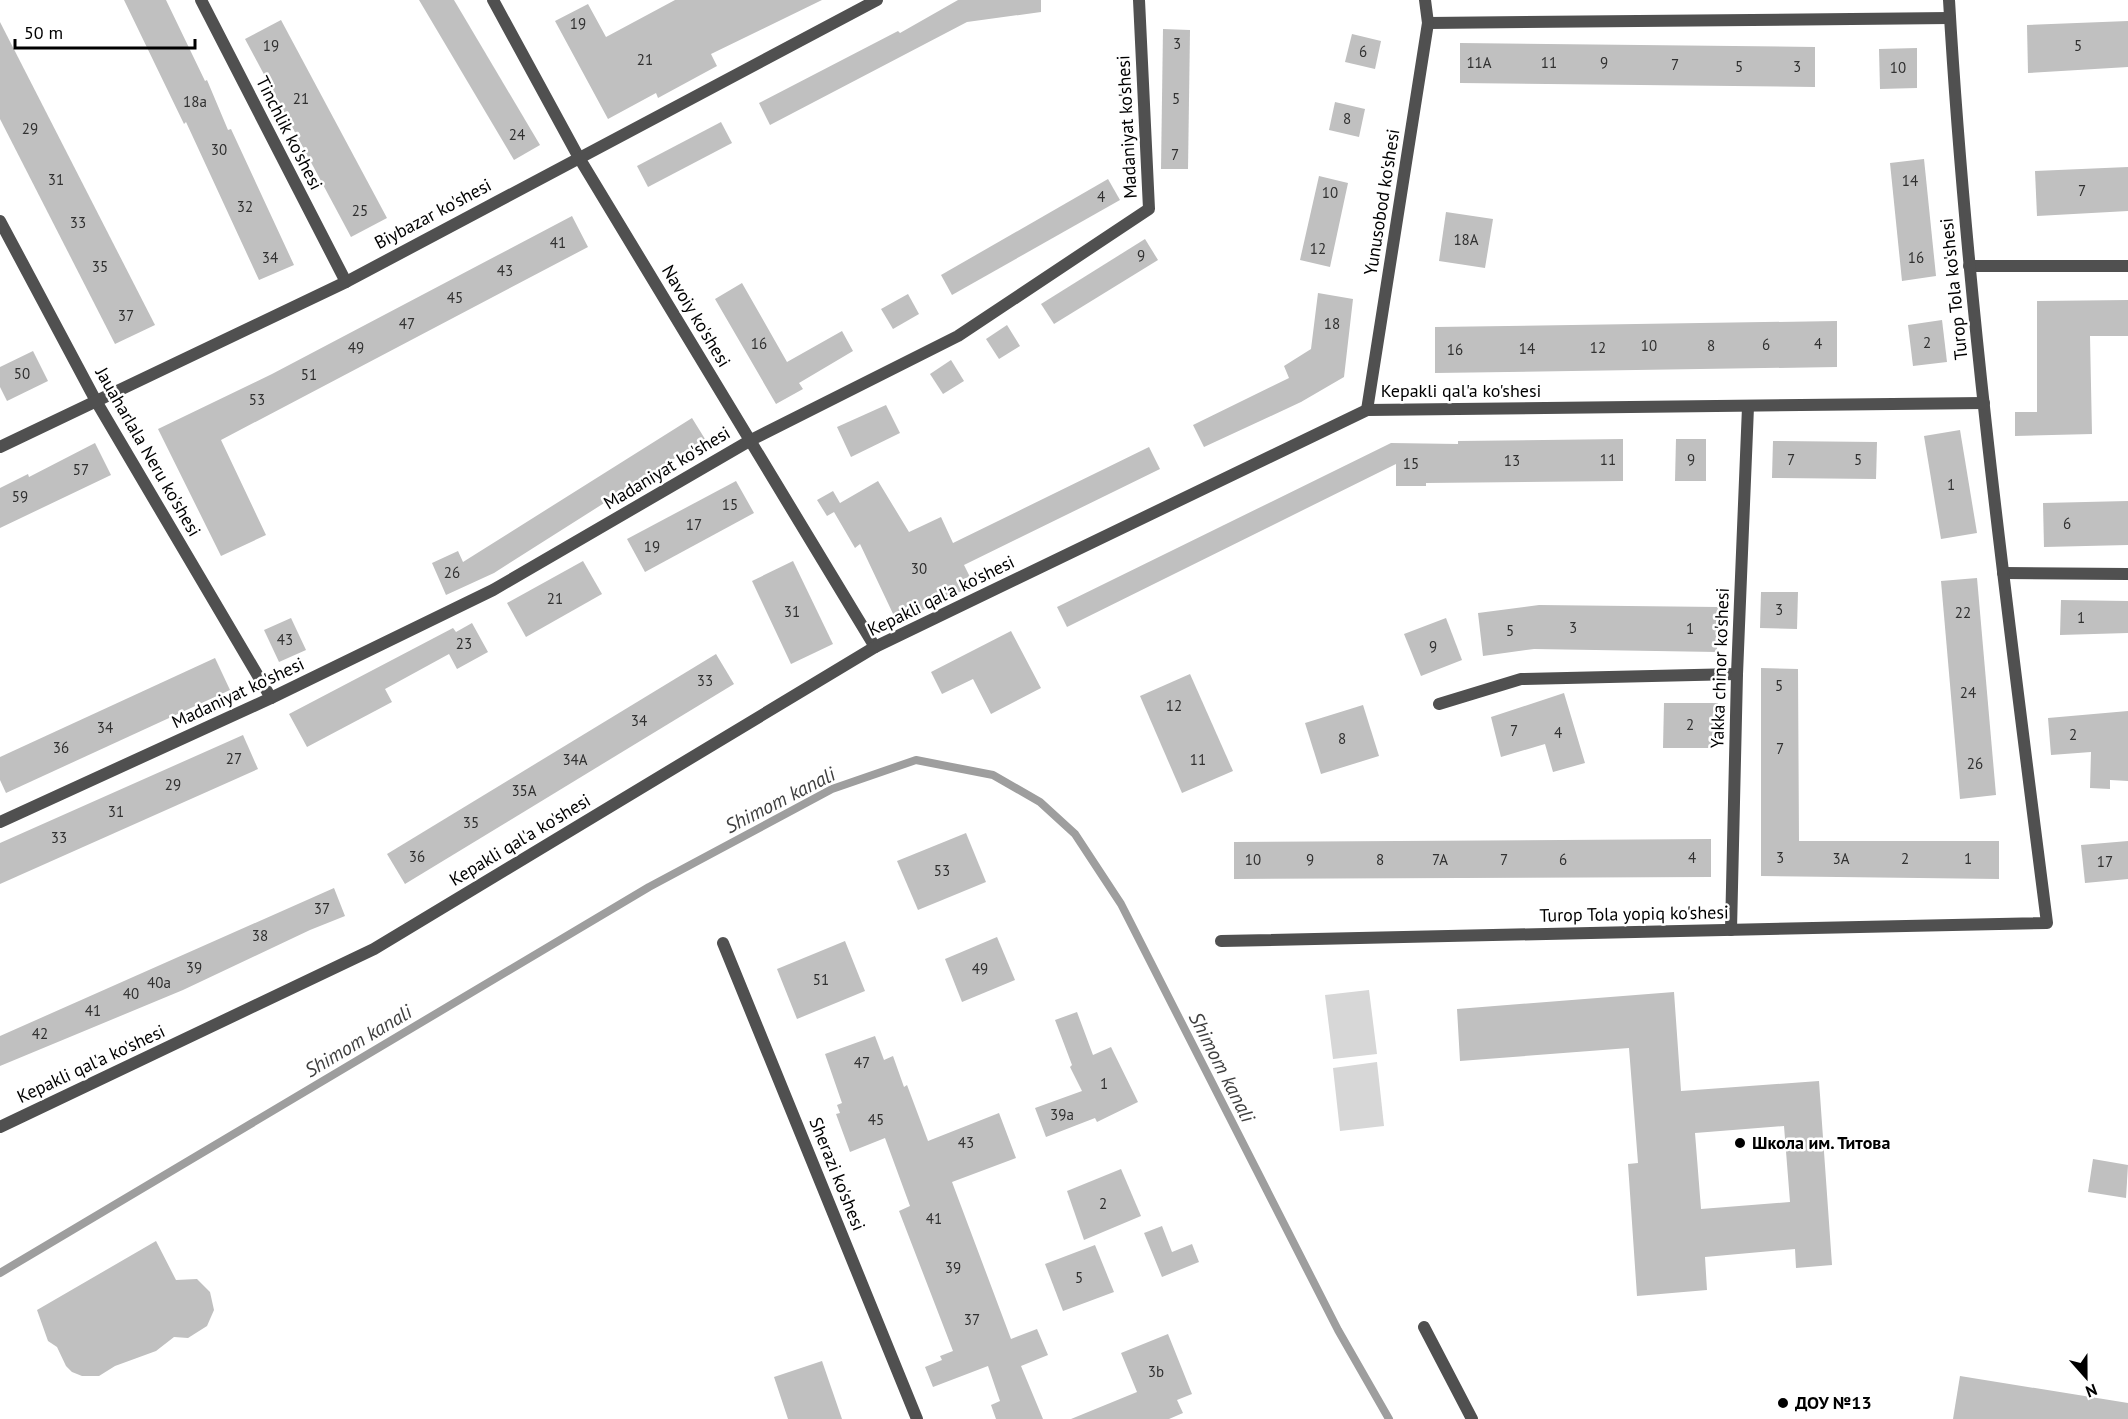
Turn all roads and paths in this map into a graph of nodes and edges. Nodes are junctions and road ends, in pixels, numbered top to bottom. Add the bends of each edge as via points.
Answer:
1 (201, 0) edge
2 (493, 0) edge
3 (877, 0) edge
4 (1139, 0) edge
5 (1425, 0) edge
6 (1949, 0) edge
7 (1950, 18) junction
8 (1428, 23) junction
9 (578, 156) junction
10 (0, 221) edge
11 (1969, 266) junction
12 (2128, 266) edge
13 (346, 282) junction
14 (96, 401) junction
15 (1984, 403) junction
16 (1748, 407) junction
17 (1367, 410) junction
18 (751, 440) junction
19 (0, 447) edge
20 (2003, 573) junction
21 (2128, 574) edge
22 (875, 647) junction
23 (1737, 674) junction
24 (271, 698) junction
25 (1439, 704) dead end
26 (0, 822) edge
27 (2048, 923) joint
28 (1731, 930) junction
29 (1221, 941) dead end
30 (723, 943) dead end
31 (0, 1127) edge
32 (1424, 1327) dead end
33 (917, 1419) edge
34 (1472, 1419) edge

1 - 13 street, Tinchlik ko'shesi
2 - 9 street, Navoiy ko'shesi
3 - 9 street, Biybazar ko'shesi
4 - 18 street, Madaniyat ko'shesi via 1149,209 958,336
5 - 8 street, Yunusobod ko'shesi
6 - 7 street, Turop Tola ko'shesi
7 - 8 street
7 - 11 street, Turop Tola ko'shesi
8 - 17 street, Yunusobod ko'shesi
9 - 13 street, Biybazar ko'shesi
9 - 18 street, Navoiy ko'shesi
10 - 14 street, Jauaharlala Neru ko'shesi
11 - 12 street
11 - 15 street, Turop Tola ko'shesi
13 - 14 street, Biybazar ko'shesi
14 - 19 street, Biybazar ko'shesi
14 - 24 street, Jauaharlala Neru ko'shesi
15 - 16 street, Kepakli qal'a ko'shesi
15 - 20 street, Turop Tola ko'shesi
16 - 17 street, Kepakli qal'a ko'shesi
16 - 23 street, Yakka chinor ko'shesi
17 - 22 street, Kepakli qal'a ko'shesi
18 - 22 street, Navoiy ko'shesi
18 - 24 street, Madaniyat ko'shesi via 493,590
20 - 21 street
20 - 27 street, Turop Tola ko'shesi
22 - 31 street, Kepakli qal'a ko'shesi via 374,949
23 - 25 street via 1521,679
23 - 28 street, Yakka chinor ko'shesi
24 - 26 street, Madaniyat ko'shesi
27 - 28 street, Turop Tola yopiq ko'shesi
28 - 29 street, Turop Tola yopiq ko'shesi
30 - 33 street, Sherazi ko'shesi
32 - 34 street

